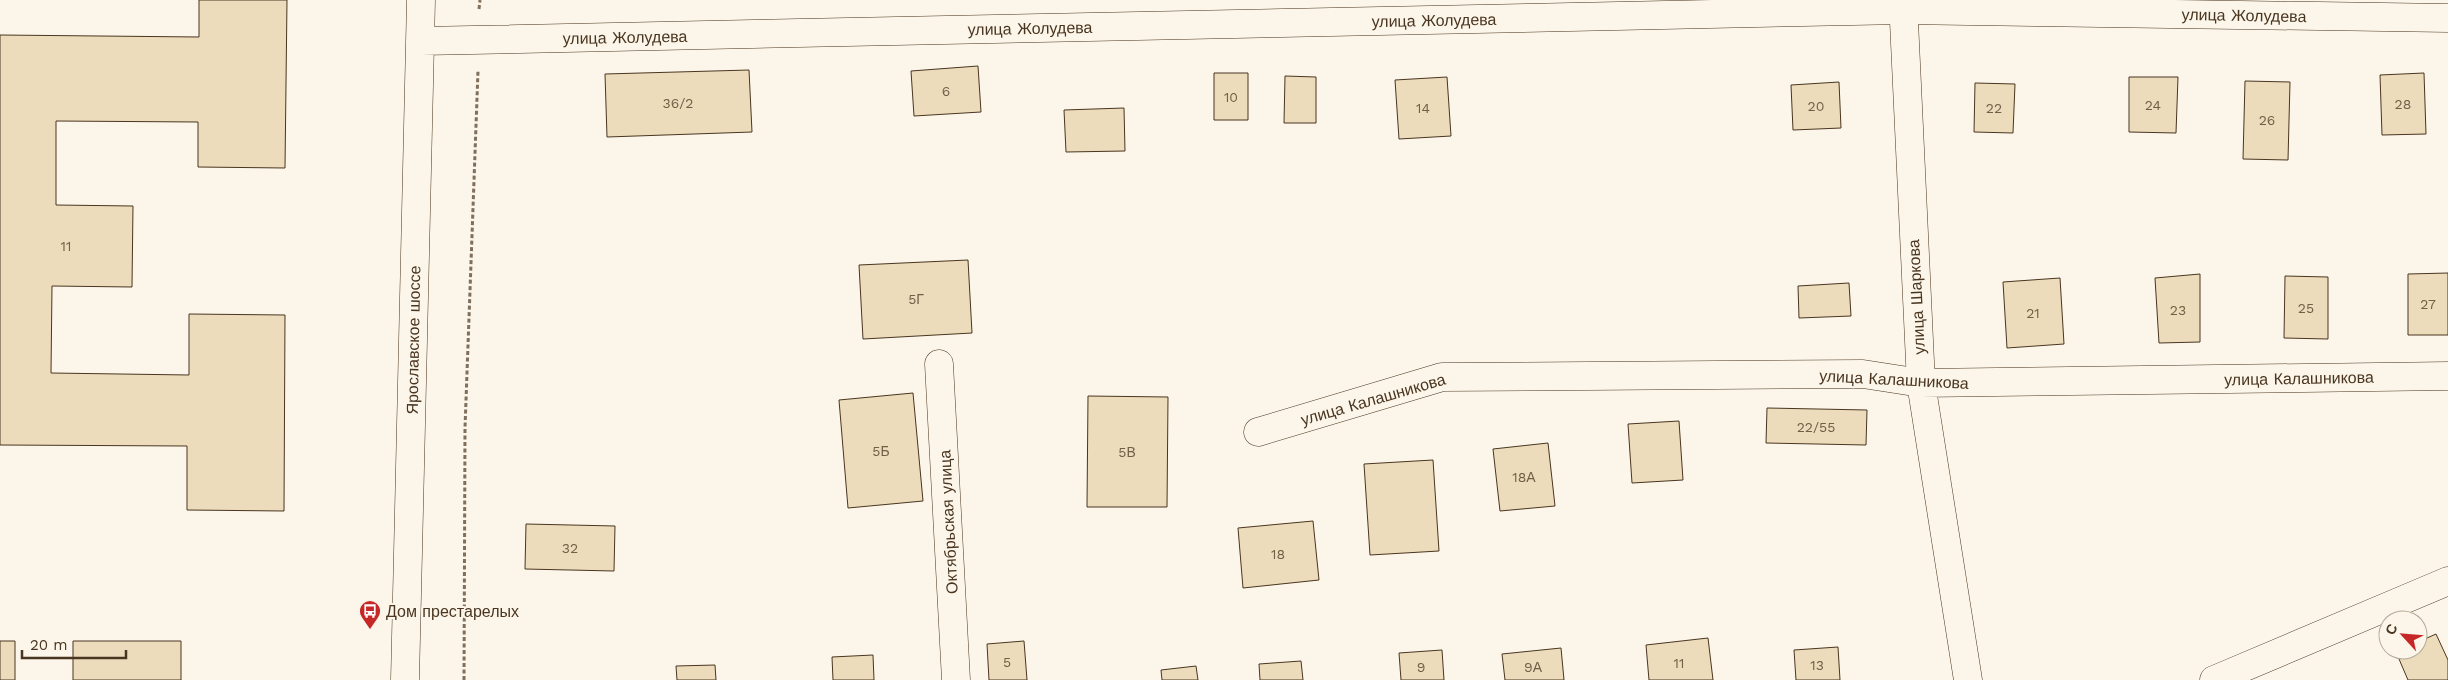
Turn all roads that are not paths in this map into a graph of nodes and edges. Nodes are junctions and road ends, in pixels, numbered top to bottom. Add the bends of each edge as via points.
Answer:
1 (422, 0) edge
2 (1903, 5) edge
3 (2448, 18) edge
4 (421, 41) junction
5 (939, 364) dead end
6 (2448, 376) edge
7 (1920, 383) junction
8 (1258, 432) dead end
9 (2448, 581) edge
10 (405, 680) edge
11 (956, 680) edge
12 (1968, 680) edge
13 (2214, 680) edge

1 - 4 main road, Ярославское шоссе
2 - 3 main road, улица Жолудева
2 - 4 main road, улица Жолудева
2 - 7 main road, улица Шаркова
4 - 10 main road, Ярославское шоссе
5 - 11 main road, Октябрьская улица
6 - 7 main road, улица Калашникова
7 - 8 main road, улица Калашникова via 1863,374 1442,377
7 - 12 main road, улица Шаркова
9 - 13 main road

